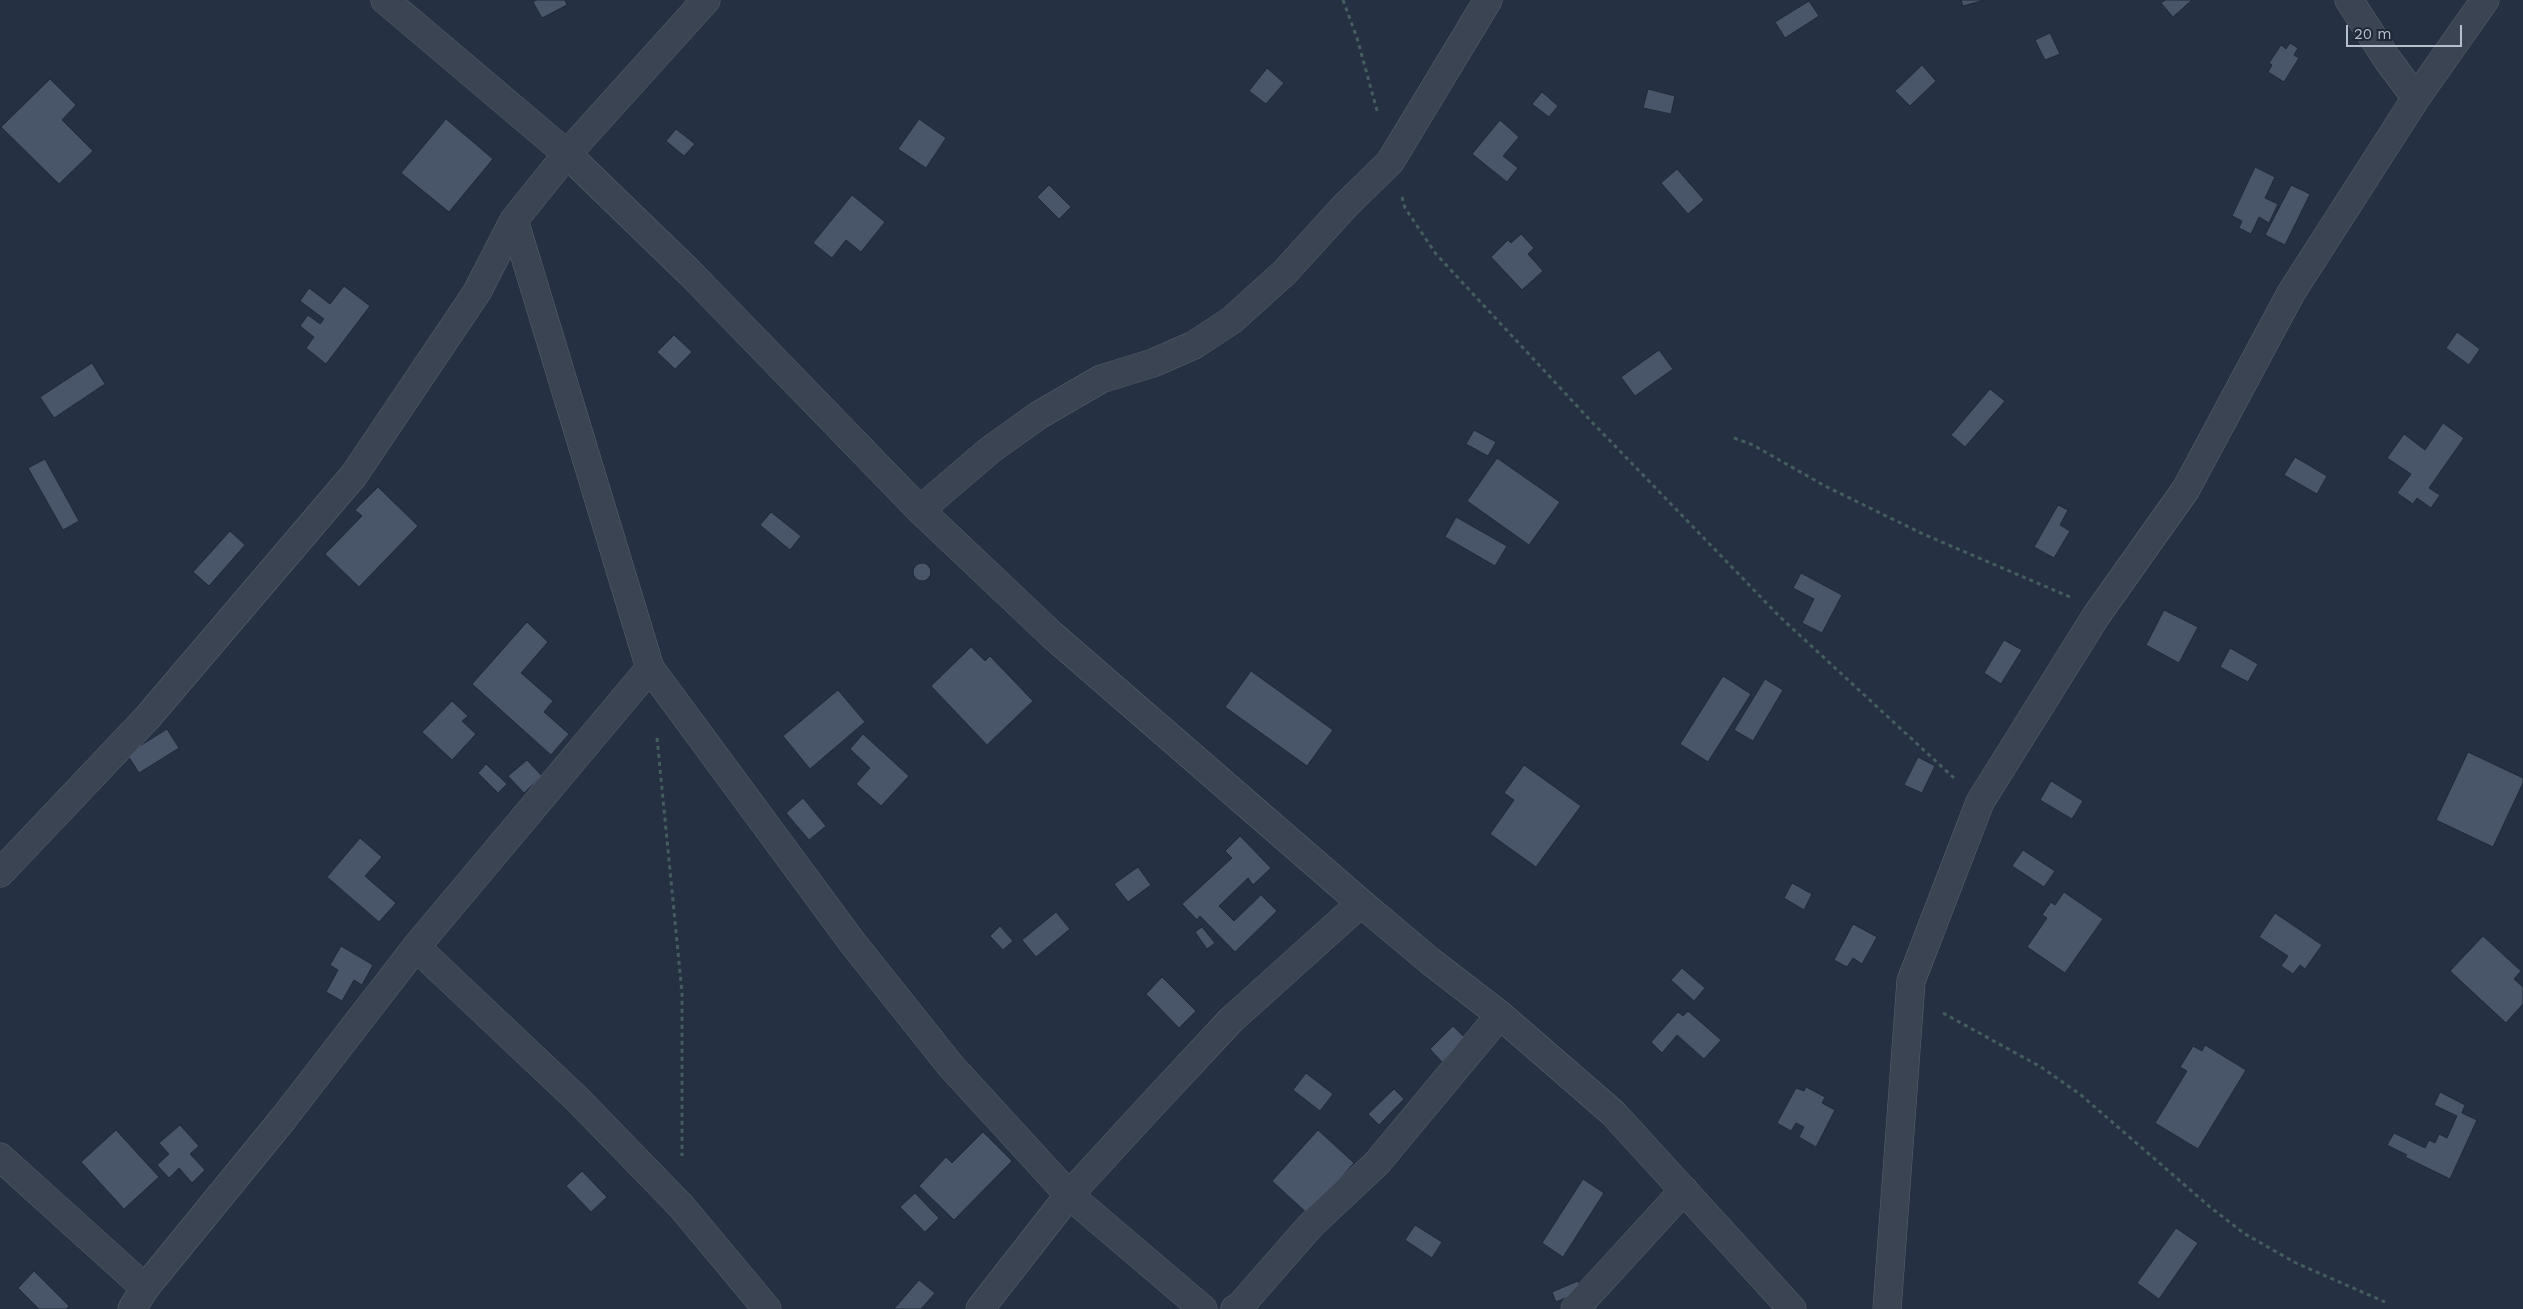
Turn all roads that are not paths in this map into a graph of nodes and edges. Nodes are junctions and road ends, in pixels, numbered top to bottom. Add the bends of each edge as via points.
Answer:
1 (385, 0) edge
2 (706, 0) edge
3 (1488, 0) edge
4 (2349, 0) edge
5 (2485, 0) edge
6 (2416, 98) junction
7 (567, 154) junction
8 (514, 220) junction
9 (920, 510) junction
10 (650, 668) junction
11 (0, 874) edge
12 (1361, 903) junction
13 (416, 947) junction
14 (1500, 1015) junction
15 (0, 1157) edge
16 (1684, 1190) junction
17 (1069, 1195) junction
18 (139, 1299) edge
19 (767, 1309) edge
20 (980, 1309) edge
21 (1203, 1309) edge
22 (1235, 1309) edge
23 (1575, 1309) edge
24 (1792, 1309) edge
25 (1887, 1309) edge

1 - 7 street
2 - 7 street
3 - 9 street via 1390,162 1286,272 1232,320 1194,344 1153,363 1100,379 1039,415 990,450
4 - 6 street
5 - 6 street
6 - 25 street via 2291,293 2186,488 2096,616 1980,802 1911,981
7 - 8 street
7 - 9 street via 690,273
8 - 10 street
8 - 11 street via 477,292 354,475 147,718
9 - 12 street via 1052,635
10 - 13 street
10 - 17 street via 852,942 950,1065
12 - 14 street
12 - 17 street via 1231,1020
13 - 18 street
13 - 19 street via 578,1100 681,1206
14 - 16 street via 1613,1113
14 - 22 street via 1377,1163 1311,1225
15 - 18 street
16 - 23 street
16 - 24 street
17 - 20 street
17 - 21 street

